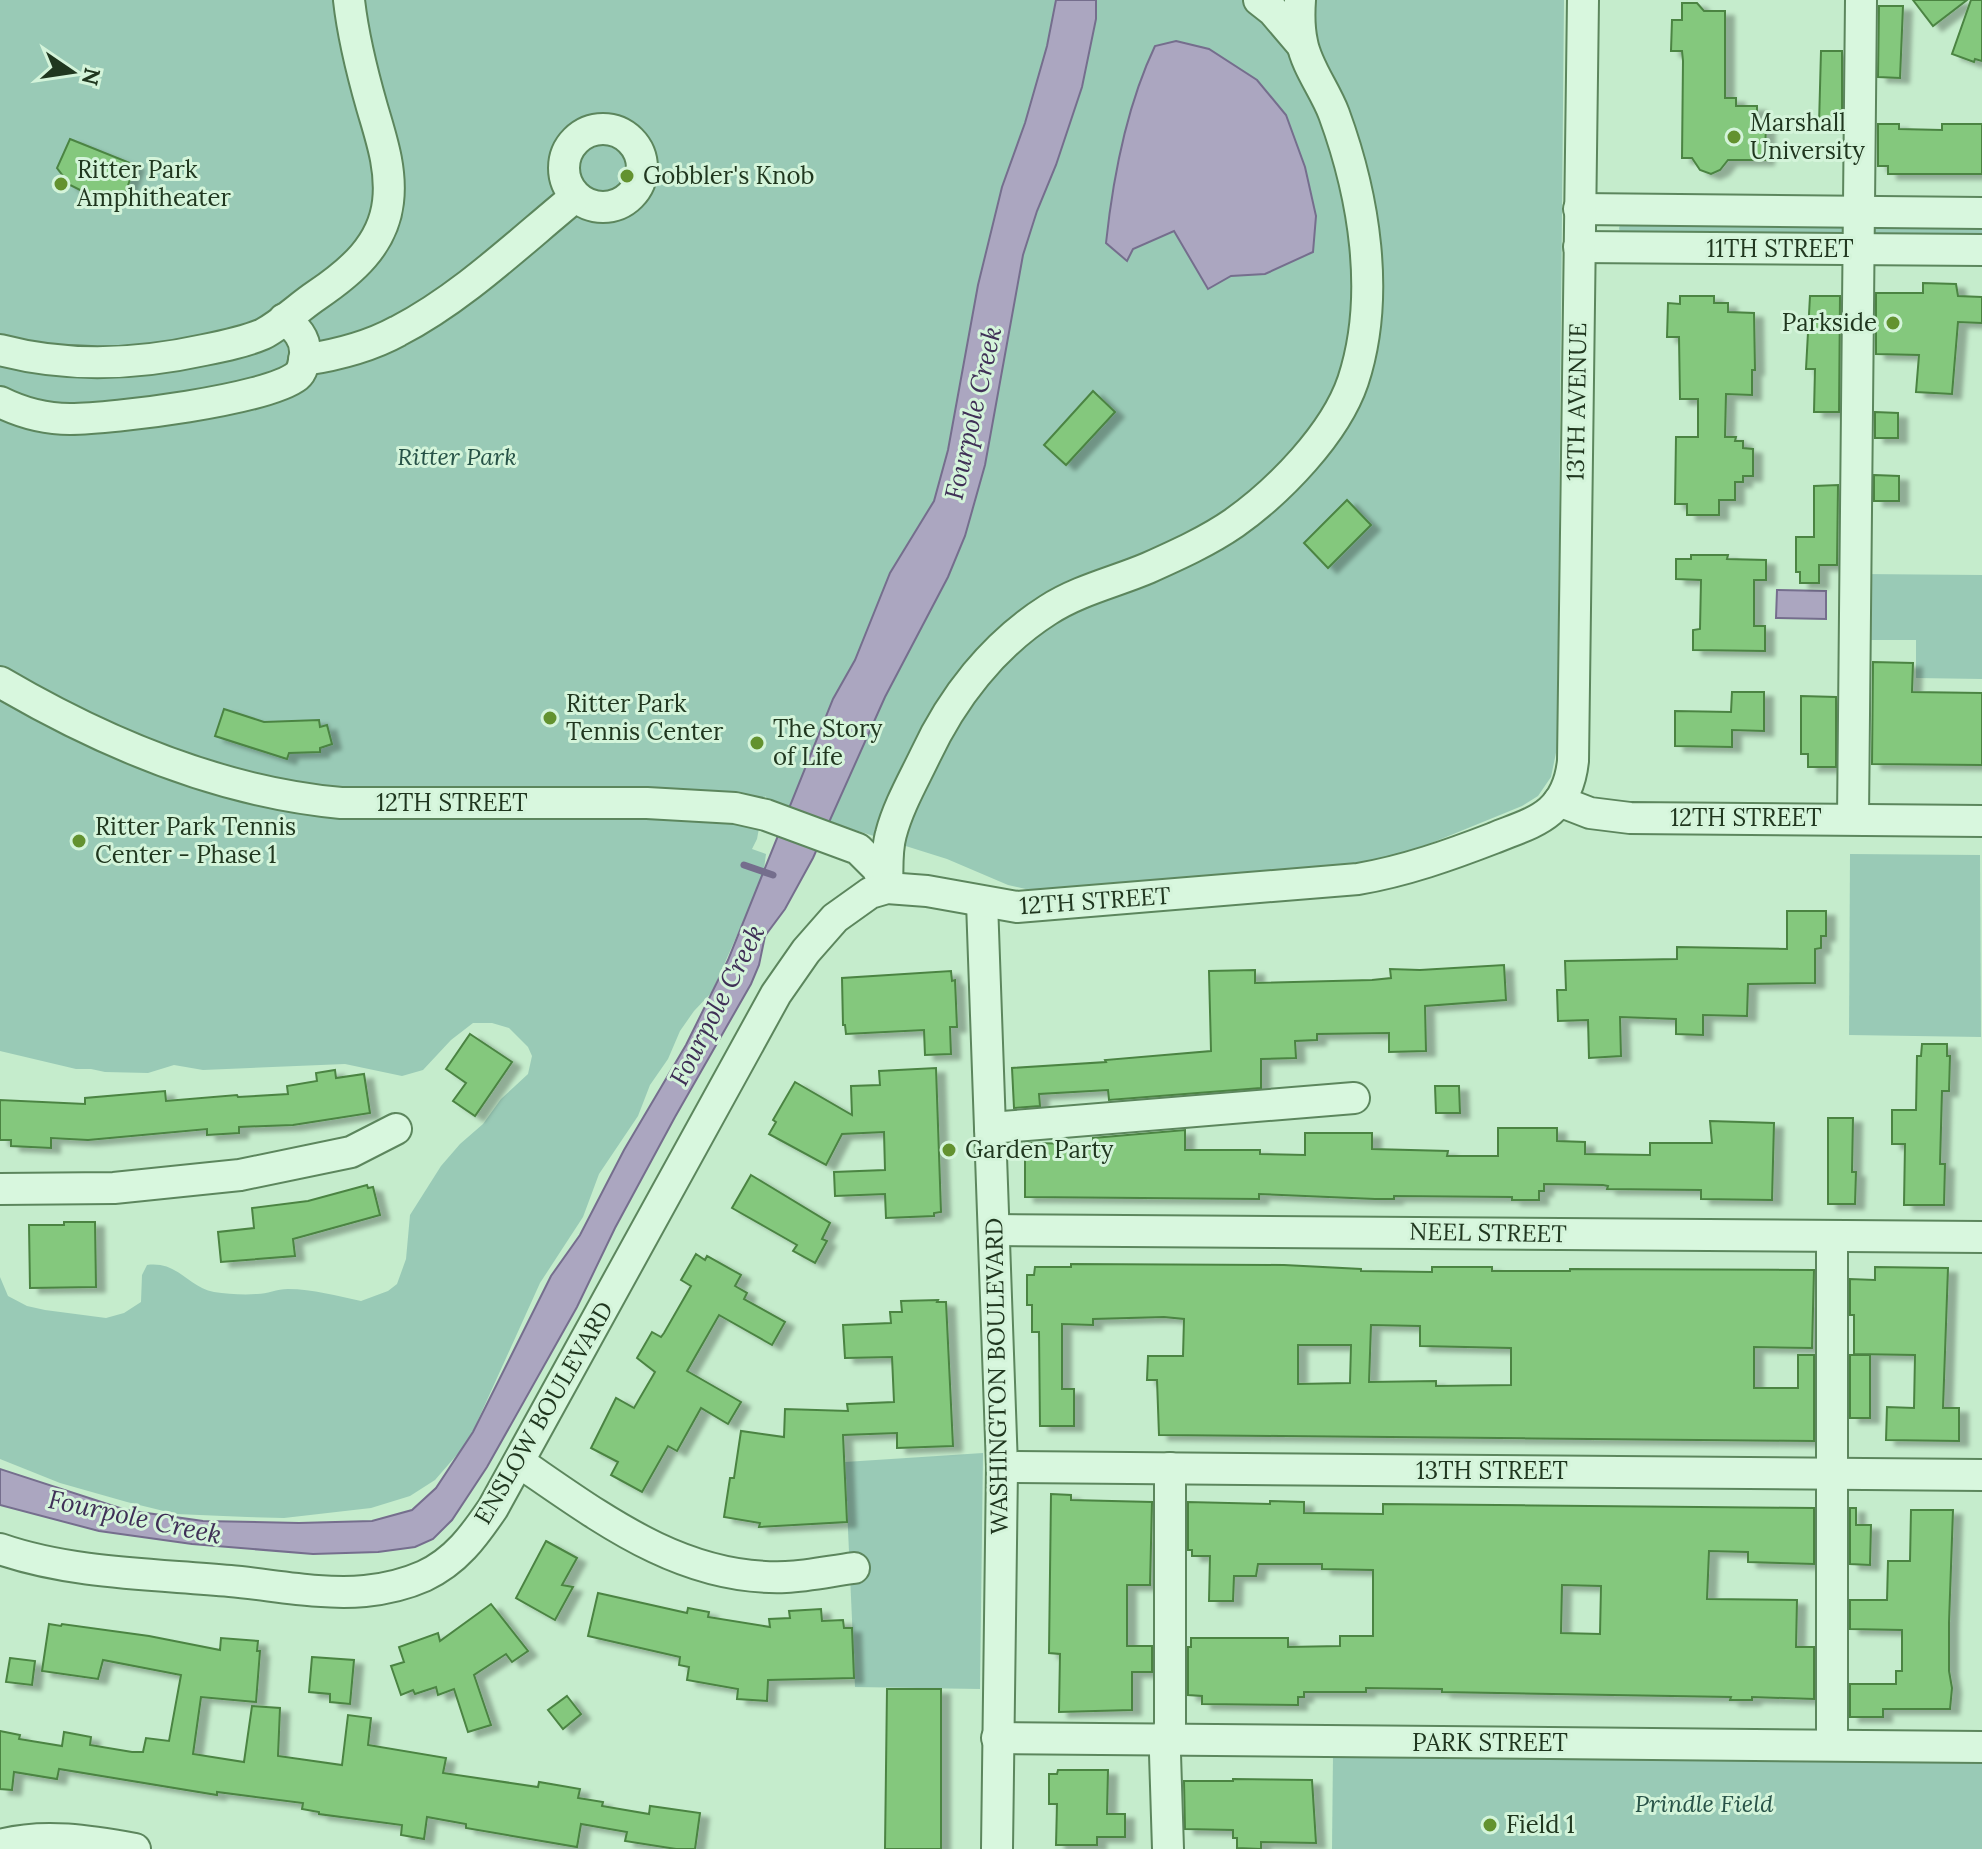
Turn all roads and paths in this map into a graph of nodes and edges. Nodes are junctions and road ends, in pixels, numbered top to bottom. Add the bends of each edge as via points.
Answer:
1 (349, 0) edge
2 (1259, 0) edge
3 (1300, 0) edge
4 (1583, 0) edge
5 (1861, 0) edge
6 (1302, 45) junction
7 (575, 197) dead end
8 (1579, 209) junction
9 (1858, 212) junction
10 (1982, 213) edge
11 (1579, 247) junction
12 (1858, 249) junction
13 (1982, 250) edge
14 (284, 319) junction
15 (0, 350) edge
16 (304, 360) junction
17 (0, 402) edge
18 (0, 682) edge
19 (1559, 801) junction
20 (1853, 818) junction
21 (1982, 821) edge
22 (887, 888) junction
23 (982, 902) junction
24 (1354, 1098) dead end
25 (990, 1128) junction
26 (396, 1129) dead end
27 (0, 1189) edge
28 (995, 1230) junction
29 (1832, 1237) junction
30 (1982, 1237) edge
31 (519, 1462) junction
32 (1002, 1467) junction
33 (1170, 1468) junction
34 (1831, 1473) junction
35 (1982, 1475) edge
36 (0, 1549) edge
37 (854, 1568) dead end
38 (997, 1738) junction
39 (1167, 1740) junction
40 (1832, 1745) junction
41 (1982, 1747) edge
42 (0, 1845) edge
43 (122, 1848) edge
44 (997, 1849) edge
45 (1168, 1849) edge

1 - 14 street via 385,152 388,204 382,228 356,265
2 - 6 street
3 - 6 street
4 - 8 street, 13TH AVENUE
5 - 9 street
6 - 22 street via 1332,108 1354,176 1365,256 1364,328 1352,384 1321,437 1233,523 1146,569 1050,609 1024,626 973,677 950,709 905,796 891,834
7 - 16 street via 398,332 363,347
8 - 9 street, 11TH STREET
8 - 11 street, 13TH AVENUE
9 - 10 street, 11TH STREET
9 - 12 street
11 - 12 street, 11TH STREET
11 - 19 street, 13TH AVENUE via 1573,761
12 - 13 street, 11TH STREET
12 - 20 street
14 - 15 street via 241,342 143,360 70,362
14 - 16 street via 301,335
16 - 17 street via 296,377 276,386 137,413 68,419 30,414
18 - 22 street, 12TH STREET via 139,751 254,791 384,804 709,805 766,815 844,842 866,855
19 - 20 street, 12TH STREET via 1590,813 1630,818
19 - 23 street, 12TH STREET via 1537,820 1385,875 1017,907
20 - 21 street, 12TH STREET
22 - 23 street, 12TH STREET
22 - 31 street, ENSLOW BOULEVARD via 870,893 835,918 782,984
23 - 25 street, WASHINGTON BOULEVARD
24 - 25 street
25 - 28 street, WASHINGTON BOULEVARD
26 - 27 street via 351,1152 240,1175 114,1188
28 - 29 street, NEEL STREET
28 - 32 street, WASHINGTON BOULEVARD
29 - 30 street, NEEL STREET
29 - 34 street
31 - 36 street, ENSLOW BOULEVARD via 471,1540 450,1561 394,1586 363,1591 302,1588 50,1562
31 - 37 street via 633,1537 689,1563 785,1577
32 - 33 street, 13TH STREET
32 - 38 street, WASHINGTON BOULEVARD
33 - 34 street, 13TH STREET
33 - 39 street
34 - 35 street, 13TH STREET
34 - 40 street
38 - 39 street, PARK STREET
38 - 44 street, WASHINGTON BOULEVARD
39 - 40 street, PARK STREET
39 - 45 street
40 - 41 street, PARK STREET
42 - 43 street via 42,1839

